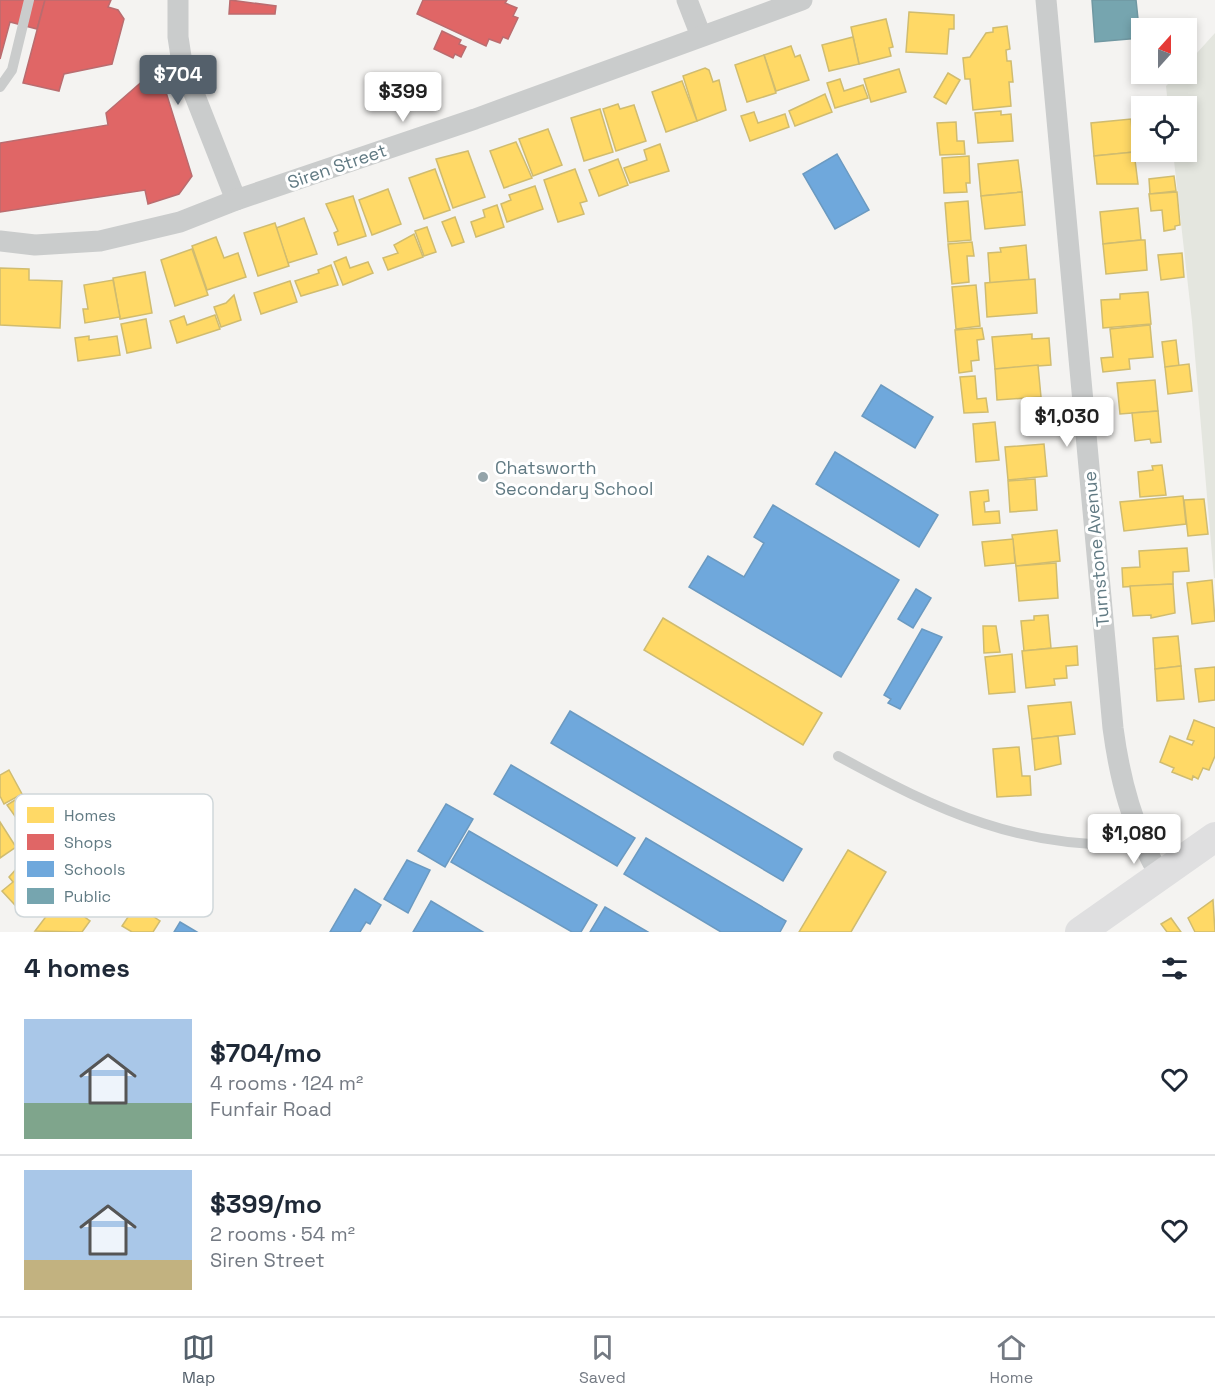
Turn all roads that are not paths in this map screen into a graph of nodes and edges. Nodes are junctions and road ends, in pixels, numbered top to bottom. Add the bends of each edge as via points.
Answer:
1 (30, 0) edge
2 (178, 0) edge
3 (687, 0) edge
4 (802, 0) edge
5 (1046, 0) edge
6 (701, 36) junction
7 (0, 87) edge
8 (236, 200) junction
9 (0, 241) edge
10 (838, 756) dead end
11 (1215, 837) edge
12 (1142, 844) junction
13 (1160, 876) junction
14 (1080, 932) edge

1 - 7 lane via 12,69
2 - 8 street via 182,63
3 - 6 street
4 - 6 street, Siren Street
5 - 12 street, Turnstone Avenue via 1113,728 1126,796
6 - 8 street, Siren Street via 475,119
8 - 9 street, Siren Street via 180,222 100,241
10 - 12 lane via 913,796 1009,833 1077,843
11 - 13 street
12 - 13 street, Turnstone Avenue
13 - 14 street

